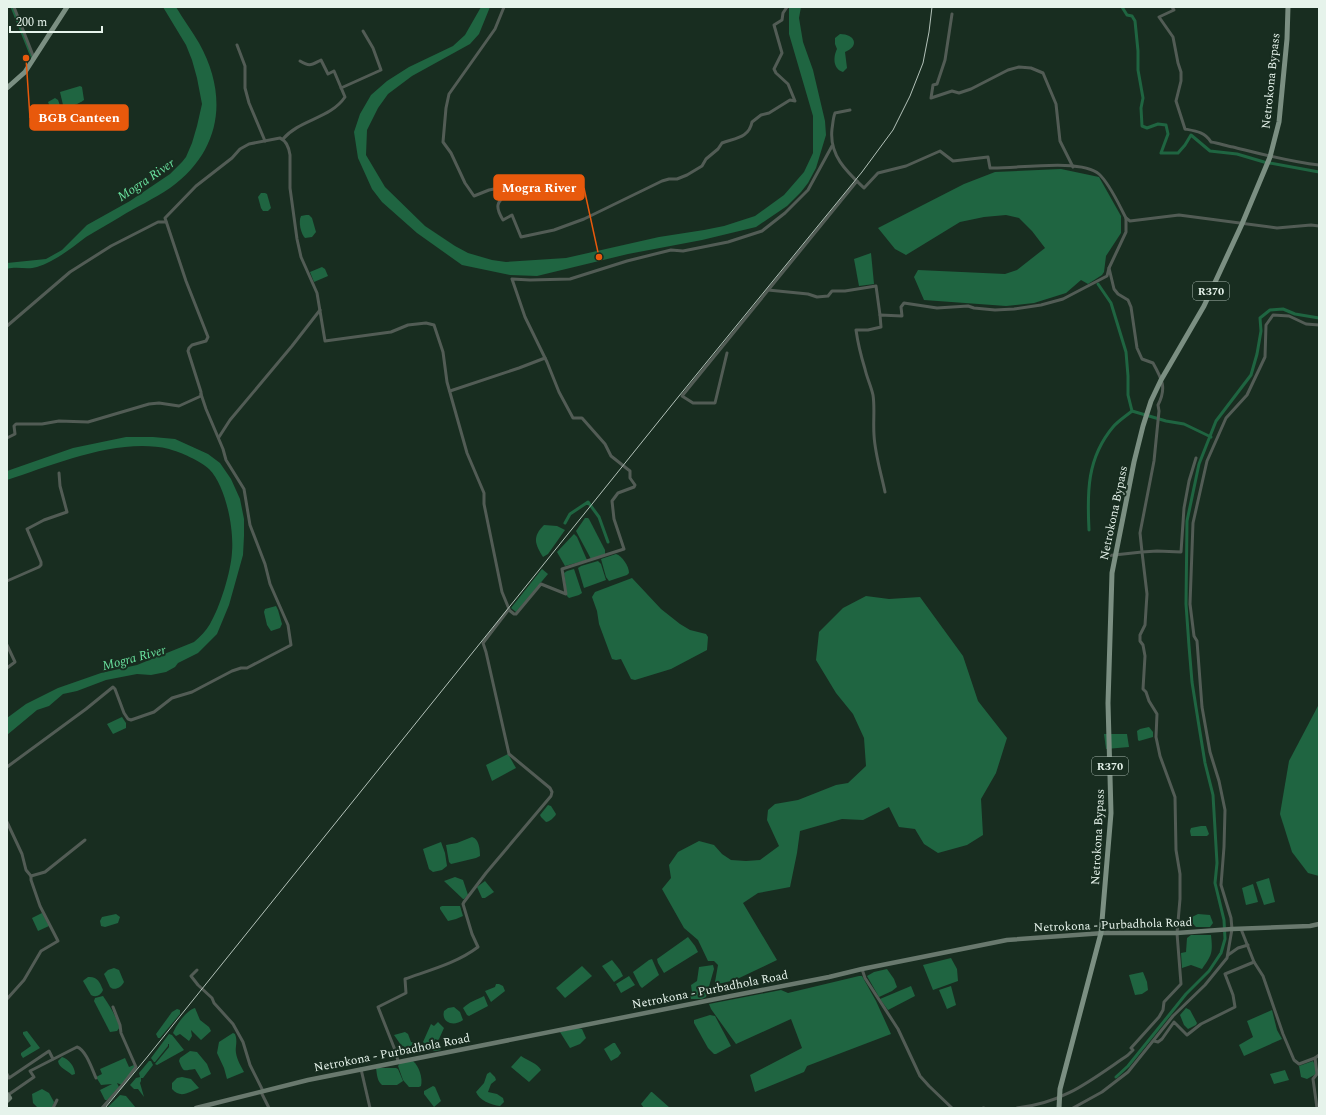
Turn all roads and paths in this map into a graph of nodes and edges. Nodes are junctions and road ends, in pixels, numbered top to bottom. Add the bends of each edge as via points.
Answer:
1 (14, 7) edge
2 (67, 7) edge
3 (504, 7) edge
4 (787, 7) edge
5 (1172, 7) edge
6 (1288, 7) edge
7 (952, 14) dead end
8 (363, 31) dead end
9 (237, 46) dead end
10 (34, 58) junction
11 (300, 61) dead end
12 (7, 88) edge
13 (341, 88) junction
14 (850, 110) dead end
15 (283, 139) junction
16 (265, 141) junction
17 (832, 146) junction
18 (1270, 157) junction
19 (1319, 165) edge
20 (1073, 167) junction
21 (857, 181) junction
22 (1126, 218) junction
23 (166, 222) junction
24 (1242, 224) junction
25 (1319, 226) edge
26 (1109, 268) junction
27 (768, 290) junction
28 (320, 310) junction
29 (880, 315) junction
30 (1319, 325) edge
31 (7, 326) edge
32 (727, 353) dead end
33 (545, 358) junction
34 (1161, 380) junction
35 (450, 391) junction
36 (201, 394) junction
37 (219, 437) junction
38 (7, 438) edge
39 (1196, 458) dead end
40 (58, 473) dead end
41 (885, 492) dead end
42 (1142, 552) junction
43 (1105, 556) dead end
44 (7, 581) edge
45 (508, 610) junction
46 (7, 645) edge
47 (7, 668) edge
48 (7, 767) edge
49 (7, 822) edge
50 (85, 840) dead end
51 (31, 876) junction
52 (1319, 924) edge
53 (1232, 929) junction
54 (1241, 929) junction
55 (1101, 933) junction
56 (1177, 933) junction
57 (1248, 945) junction
58 (1227, 958) junction
59 (1254, 962) junction
60 (862, 969) junction
61 (197, 970) dead end
62 (7, 999) edge
63 (113, 1007) dead end
64 (1154, 1041) junction
65 (1319, 1055) edge
66 (52, 1058) junction
67 (1315, 1058) junction
68 (398, 1062) junction
69 (361, 1069) junction
70 (7, 1074) edge
71 (96, 1078) dead end
72 (262, 1091) junction
73 (8, 1095) edge
74 (57, 1100) dead end
75 (7, 1101) edge
76 (53, 1108) edge
77 (102, 1108) edge
78 (196, 1108) edge
79 (269, 1108) edge
80 (370, 1108) edge
81 (952, 1108) edge
82 (1016, 1108) edge
83 (1059, 1108) edge
84 (1073, 1108) edge
85 (1317, 1108) edge

1 - 10 street
2 - 10 main road
3 - 4 street via 495,29 449,94 443,142 474,196 504,187 508,193 500,200 499,214 503,220 512,215 521,237 584,220 662,181 687,175 702,166 722,143 744,136 751,130 752,122 761,115 790,100 795,101 788,84 774,69 782,53 774,25 782,20
5 - 18 street via 1174,10 1159,17 1173,37 1181,72 1176,101 1185,129 1207,135 1211,142
6 - 18 main road, Netrokona Bypass via 1279,122
7 - 20 street via 945,60 938,84 933,85 931,98 971,88 1019,66 1043,73 1056,104 1060,141
8 - 13 street via 381,70
9 - 16 street via 245,66 245,88 249,103
10 - 12 main road via 25,72
11 - 13 street via 310,66 321,60 328,74 334,71
13 - 15 street via 345,97 337,107 298,126 288,132
14 - 17 street via 835,113
15 - 16 street
15 - 28 street via 290,155 290,188 301,257 317,293
16 - 23 street via 249,144 240,149 196,186 165,218
17 - 21 street via 839,161
17 - 33 street via 808,190 762,231 728,242 683,251 671,250 570,278 512,279
18 - 19 street
18 - 24 main road, Netrokona Bypass / R370
20 - 21 street via 990,168 988,157 953,161 940,151 906,166 878,173 864,188
20 - 22 street via 1098,173
21 - 27 street
22 - 24 street via 1130,220 1179,215
22 - 26 street via 1126,232
23 - 31 street via 158,222 111,246 70,272
23 - 36 street via 208,337 206,341 192,345 188,351
24 - 25 street via 1277,228
24 - 34 main road, R370 via 1204,306
26 - 29 street via 1107,276 1086,288 1063,299 1041,305 995,310 968,306 937,308 904,303 901,307 902,316
26 - 34 street via 1114,289 1128,300 1131,307 1137,348 1142,360 1153,363
27 - 29 street via 817,297 828,296 832,291 876,286
27 - 32 street via 682,396 693,402 715,403
28 - 35 street via 326,341 391,332 408,325 434,325 443,352
28 - 37 street
29 - 41 street via 881,327 856,330 859,350 873,394 875,451
30 - 53 street via 1306,324 1289,316 1273,315 1266,325 1265,357 1247,395 1226,418 1207,461 1193,523 1190,604 1194,636 1197,641 1202,707 1225,810 1220,885
33 - 35 street
33 - 45 street via 558,392 573,418 582,418 605,444 611,456 629,470 630,478 636,485 618,493 612,501 614,519 624,549 562,569 566,594 542,584 516,614
34 - 42 street via 1163,395 1158,405 1154,461 1140,533
34 - 55 main road, Netrokona Bypass / R370 via 1144,422 1112,573 1108,703 1111,813
35 - 45 street via 467,452 484,493 484,507
36 - 37 street
36 - 38 street via 179,406 149,404 88,422 16,424 15,434
37 - 48 street via 226,460 244,489 250,525 270,584 288,624 291,645 247,668 232,671 192,692 172,698 154,712 131,720 126,718 113,687
39 - 42 street via 1184,508 1181,552
40 - 44 street via 67,512 27,529 41,565
42 - 43 street
42 - 56 street via 1147,594 1145,625 1140,635 1145,656 1142,686 1157,714 1156,737 1160,756 1175,797 1176,850 1180,874
45 - 68 street via 483,644 509,754 550,788 552,794 463,904 478,947 454,961 405,979 406,993 378,1007
46 - 47 street via 15,662
49 - 51 street via 22,854 26,870
50 - 51 street via 45,872
51 - 62 street via 40,906 58,941 41,951 24,980
52 - 54 main road, Netrokona - Purbadhola Road
53 - 54 main road, Netrokona - Purbadhola Road
53 - 56 main road, Netrokona - Purbadhola Road
53 - 58 street
54 - 57 street
55 - 56 main road, Netrokona - Purbadhola Road
55 - 60 main road, Netrokona - Purbadhola Road via 1007,940
55 - 83 main road, Netrokona Bypass / R370 via 1060,1089
56 - 82 street via 1181,984 1164,1002 1163,1010 1131,1048 1133,1050 1088,1083 1060,1098
57 - 58 street via 1238,948
57 - 59 street
58 - 64 street via 1205,985 1173,1016
59 - 64 street via 1225,974 1235,1006 1187,1035 1174,1022 1162,1039
59 - 67 street via 1263,976 1294,1060 1299,1064
60 - 68 main road, Netrokona - Purbadhola Road
60 - 81 street via 865,978 898,1029 920,1076
61 - 72 street via 191,976 233,1024 243,1042
63 - 77 street via 136,1067
64 - 84 street via 1128,1072 1102,1092
65 - 67 street
66 - 70 street via 49,1052 10,1078
66 - 71 street via 78,1047 84,1053
66 - 73 street via 30,1071 34,1077
67 - 85 street via 1317,1074 1313,1078
68 - 69 main road, Netrokona - Purbadhola Road
69 - 72 main road, Netrokona - Purbadhola Road
69 - 80 street
72 - 78 main road, Netrokona - Purbadhola Road
72 - 79 street
73 - 75 main road via 10,1098
74 - 76 street

